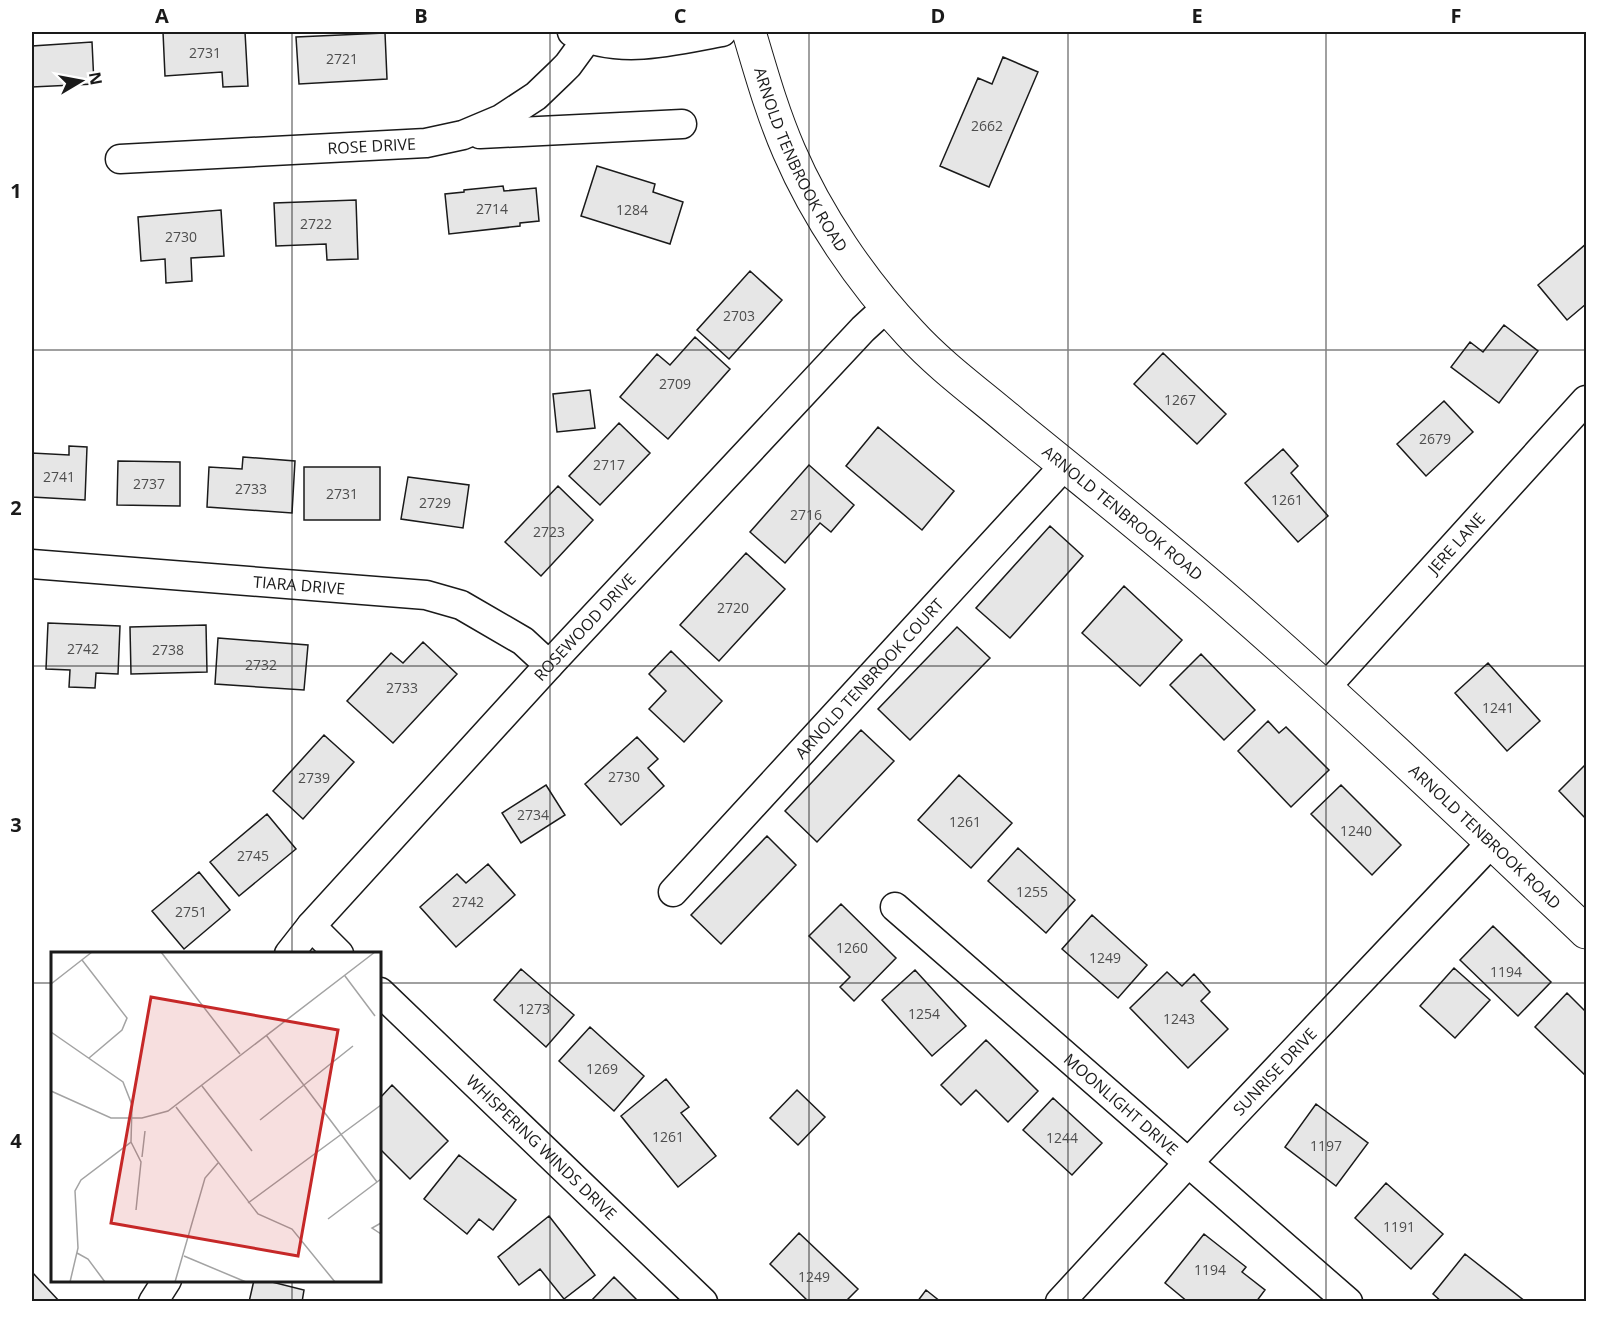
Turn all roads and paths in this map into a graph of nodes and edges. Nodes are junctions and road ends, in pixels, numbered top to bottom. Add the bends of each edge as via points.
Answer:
1 (722, 32) edge
2 (749, 32) edge
3 (579, 35) edge
4 (682, 124) dead end
5 (463, 135) junction
6 (120, 159) dead end
7 (887, 307) junction
8 (1587, 400) edge
9 (1065, 465) junction
10 (32, 564) edge
11 (549, 665) junction
12 (1326, 687) junction
13 (1491, 843) junction
14 (673, 892) dead end
15 (895, 907) dead end
16 (311, 926) junction
17 (1587, 932) edge
18 (291, 952) edge
19 (337, 952) edge
20 (381, 993) edge
21 (1188, 1162) junction
22 (167, 1282) edge
23 (153, 1302) edge
24 (703, 1302) edge
25 (1060, 1302) edge
26 (1348, 1302) edge

1 - 3 street via 632,46 609,45
2 - 7 street, ARNOLD TENBROOK ROAD via 789,152 817,207
3 - 5 street, ROSE DRIVE via 568,65 536,96 501,119
4 - 5 street
5 - 6 street, ROSE DRIVE via 426,143
7 - 9 street, ARNOLD TENBROOK ROAD via 939,362
7 - 11 street, ROSEWOOD DRIVE
8 - 12 street, JERE LANE
9 - 12 street, ARNOLD TENBROOK ROAD
9 - 14 street, ARNOLD TENBROOK COURT
10 - 11 street, TIARA DRIVE via 426,595 461,605 523,641
11 - 16 street, ROSEWOOD DRIVE
12 - 13 street, ARNOLD TENBROOK ROAD
13 - 17 street, ARNOLD TENBROOK ROAD
13 - 21 street, SUNRISE DRIVE
15 - 21 street, MOONLIGHT DRIVE
16 - 18 street, ROSEWOOD DRIVE
16 - 19 street
20 - 24 street, WHISPERING WINDS DRIVE
21 - 25 street, SUNRISE DRIVE
21 - 26 street, MOONLIGHT DRIVE
22 - 23 street

